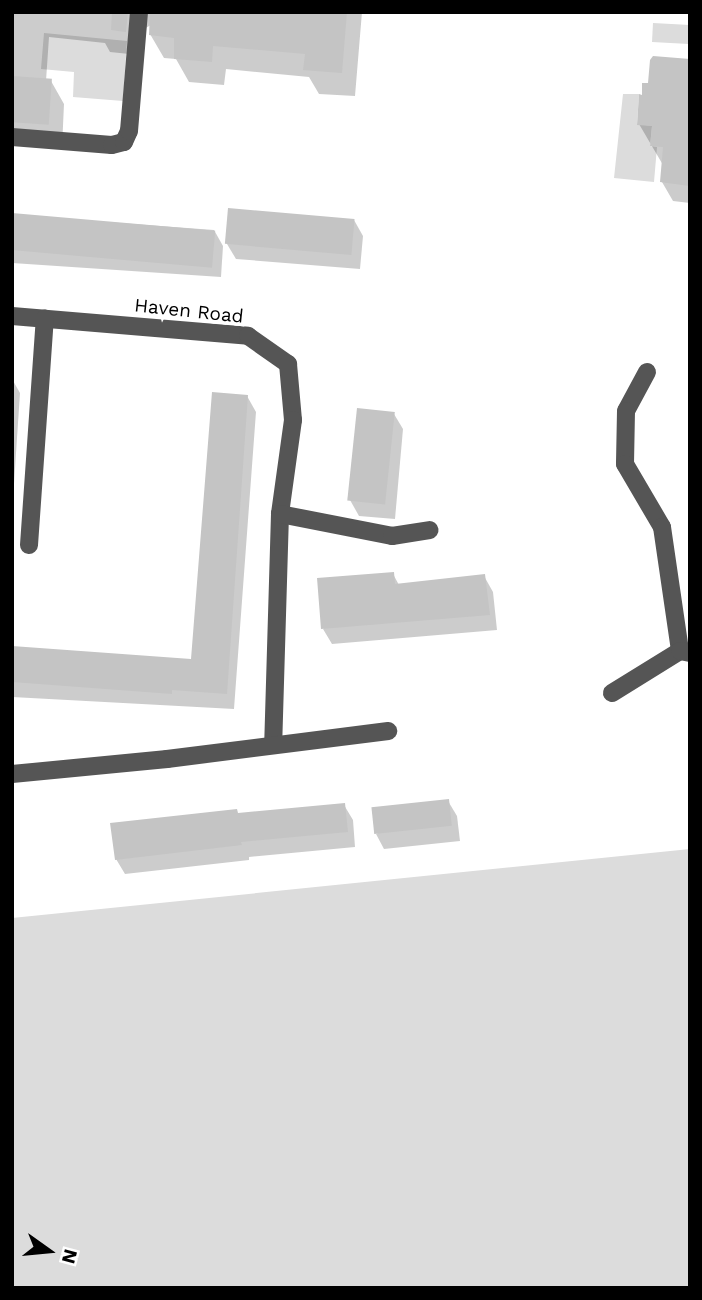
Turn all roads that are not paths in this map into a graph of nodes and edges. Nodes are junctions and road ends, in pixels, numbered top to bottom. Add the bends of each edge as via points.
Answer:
1 (139, 12) edge
2 (12, 136) edge
3 (12, 316) edge
4 (46, 319) junction
5 (647, 372) dead end
6 (280, 514) junction
7 (430, 530) dead end
8 (29, 545) dead end
9 (685, 652) edge
10 (612, 693) dead end
11 (388, 731) dead end
12 (273, 744) junction
13 (12, 774) edge

1 - 2 street via 129,131 124,142 112,145
3 - 4 street, Haven Road
4 - 6 street, Haven Road via 248,337 288,364 293,420
4 - 8 street
5 - 9 street via 626,411 625,464 662,527
6 - 7 street via 392,536
6 - 12 street, Haven Road
9 - 10 street
11 - 12 street
12 - 13 street

